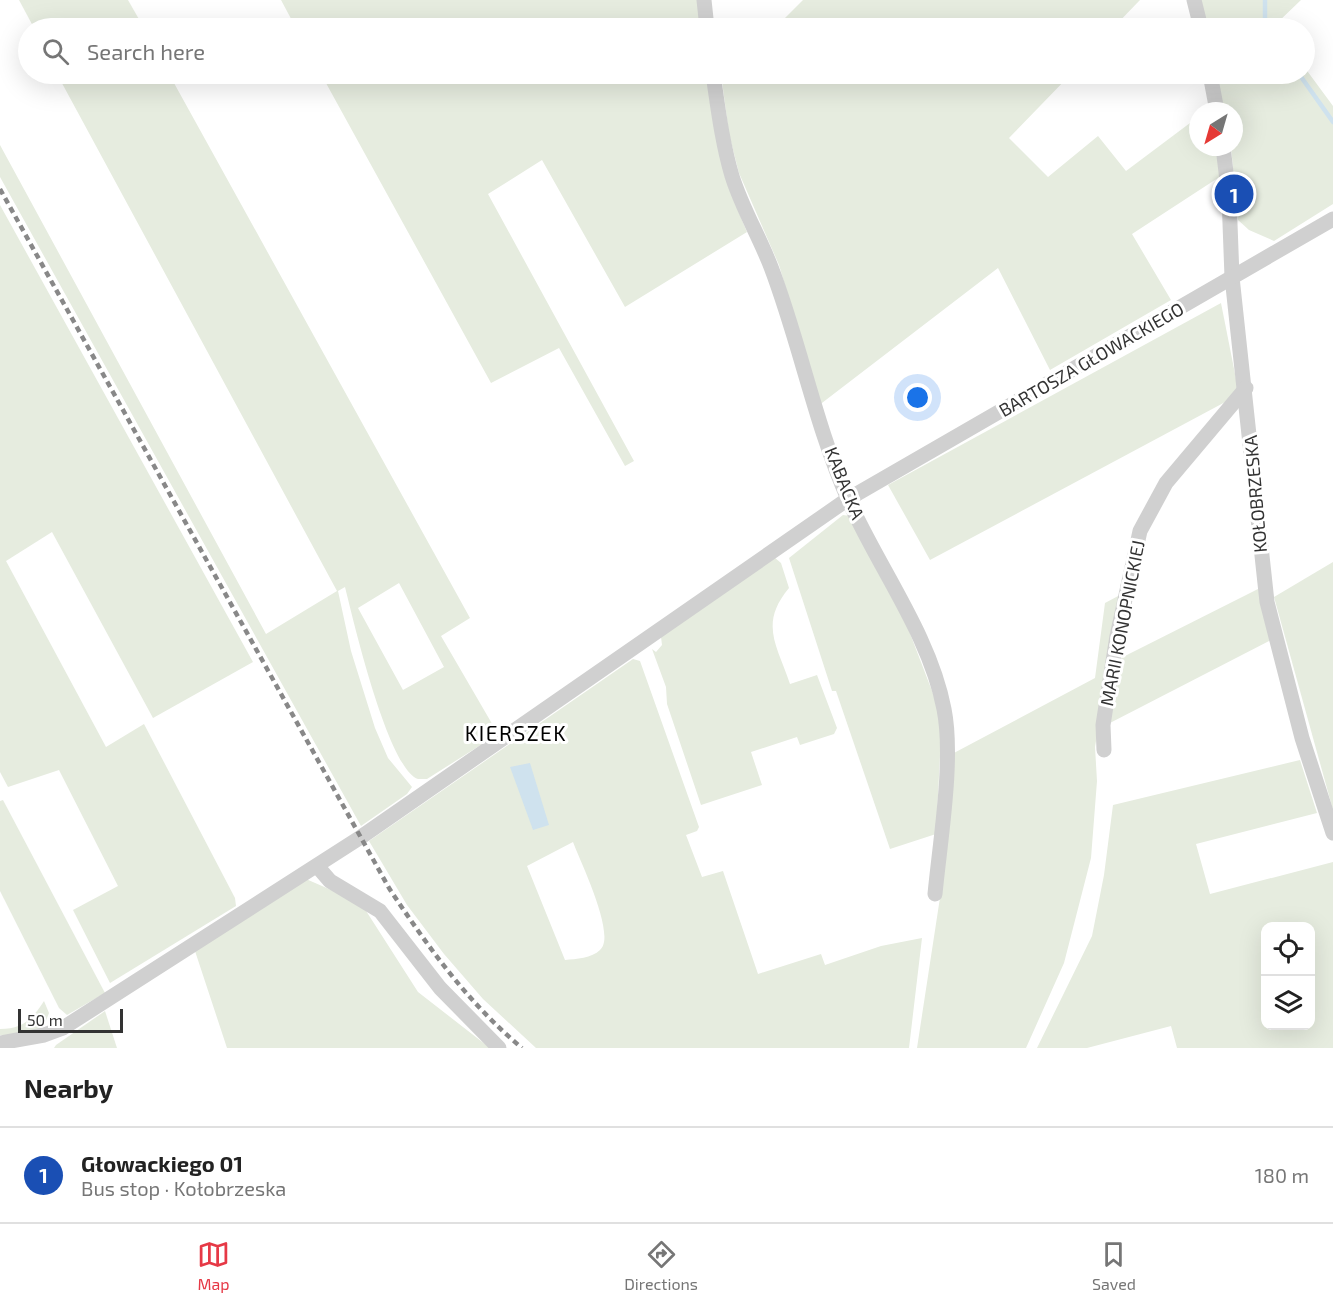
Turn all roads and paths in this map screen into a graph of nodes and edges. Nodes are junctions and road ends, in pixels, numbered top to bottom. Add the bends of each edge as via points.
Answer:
1 (704, 0) edge
2 (1194, 0) edge
3 (706, 18) edge
4 (1198, 18) edge
5 (714, 84) edge
6 (1212, 84) edge
7 (1215, 102) edge
8 (1224, 156) edge
9 (1333, 219) edge
10 (1232, 277) junction
11 (1246, 388) junction
12 (848, 499) junction
13 (1104, 750) dead end
14 (1333, 833) edge
15 (316, 866) junction
16 (936, 894) dead end
17 (42, 1042) edge
18 (0, 1043) edge
19 (499, 1048) edge

1 - 3 street
2 - 4 street
5 - 12 street, KABACKA via 732,176 771,267
6 - 7 street
8 - 10 street, KOŁOBRZESKA
9 - 10 street, BARTOSZA GŁOWACKIEGO
10 - 11 street, KOŁOBRZESKA
10 - 12 street, BARTOSZA GŁOWACKIEGO
11 - 13 street, MARII KONOPNICKIEJ via 1166,483 1140,531 1117,636 1103,725
11 - 14 street, KOŁOBRZESKA via 1267,602 1302,738
12 - 15 street, BARTOSZA GŁOWACKIEGO
12 - 16 street, KABACKA via 929,662 944,710 944,795
15 - 17 street, BARTOSZA GŁOWACKIEGO
15 - 19 street via 330,881 380,911 440,988
17 - 18 street, BARTOSZA GŁOWACKIEGO

